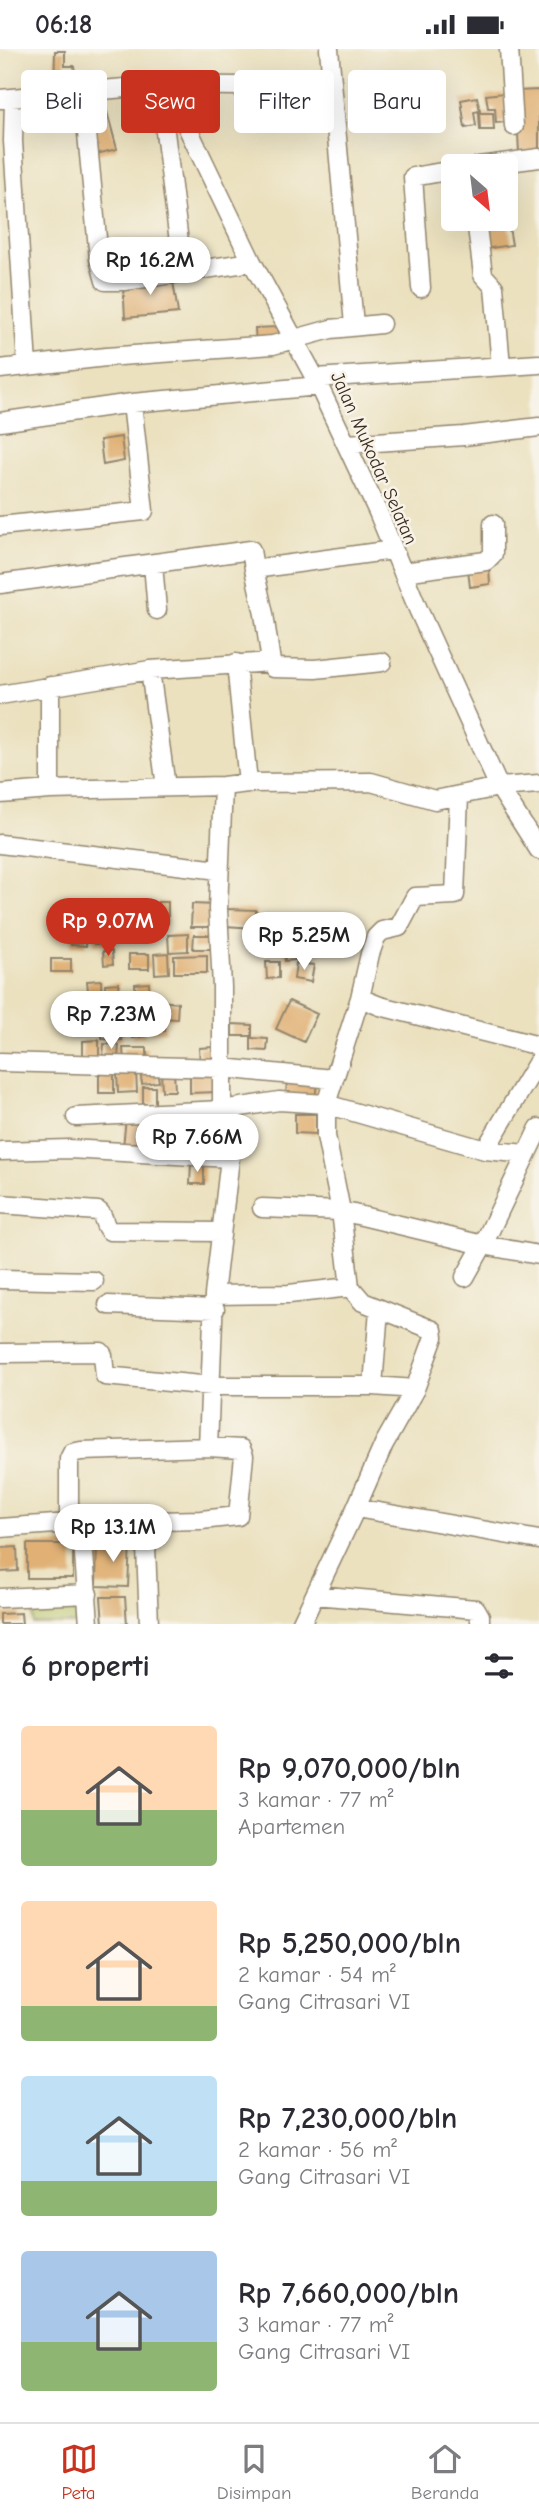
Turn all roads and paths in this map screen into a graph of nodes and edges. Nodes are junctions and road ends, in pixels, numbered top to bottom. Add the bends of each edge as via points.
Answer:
1 (329, 49) edge
2 (509, 49) edge
3 (7, 99) edge
4 (514, 126) dead end
5 (87, 133) edge
6 (168, 133) edge
7 (187, 133) edge
8 (539, 158) edge
9 (518, 161) edge
10 (441, 172) edge
11 (478, 231) edge
12 (252, 262) junction
13 (183, 273) junction
14 (421, 288) dead end
15 (380, 324) dead end
16 (354, 325) junction
17 (295, 340) junction
18 (539, 365) edge
19 (27, 366) junction
20 (501, 366) junction
21 (0, 369) edge
22 (317, 382) junction
23 (132, 403) junction
24 (0, 422) edge
25 (539, 428) edge
26 (347, 444) junction
27 (493, 524) dead end
28 (0, 526) edge
29 (393, 550) junction
30 (153, 564) junction
31 (254, 569) junction
32 (403, 572) junction
33 (0, 584) edge
34 (157, 610) dead end
35 (271, 662) junction
36 (382, 662) dead end
37 (236, 663) junction
38 (150, 670) junction
39 (50, 686) junction
40 (0, 695) edge
41 (248, 783) junction
42 (539, 784) edge
43 (223, 786) junction
44 (166, 787) junction
45 (499, 787) junction
46 (51, 790) junction
47 (0, 794) edge
48 (459, 796) junction
49 (0, 844) edge
50 (539, 850) edge
51 (219, 870) junction
52 (360, 998) junction
53 (539, 1046) edge
54 (539, 1060) edge
55 (0, 1062) edge
56 (222, 1068) junction
57 (333, 1079) junction
58 (326, 1104) junction
59 (228, 1109) junction
60 (76, 1117) dead end
61 (539, 1128) edge
62 (485, 1150) junction
63 (1, 1151) edge
64 (526, 1154) junction
65 (230, 1158) junction
66 (0, 1204) edge
67 (262, 1207) dead end
68 (341, 1211) junction
69 (221, 1232) junction
70 (483, 1245) junction
71 (539, 1255) edge
72 (465, 1277) dead end
73 (0, 1279) edge
74 (94, 1281) dead end
75 (350, 1287) junction
76 (214, 1302) junction
77 (108, 1305) dead end
78 (379, 1309) junction
79 (0, 1353) edge
80 (212, 1386) junction
81 (373, 1386) junction
82 (415, 1388) junction
83 (208, 1447) junction
84 (356, 1508) junction
85 (145, 1521) junction
86 (75, 1525) junction
87 (0, 1528) edge
88 (539, 1540) edge
89 (88, 1594) junction
90 (315, 1595) junction
91 (0, 1598) edge
92 (89, 1624) edge
93 (149, 1624) edge
94 (301, 1624) edge
95 (480, 1624) edge

1 - 16 street
2 - 4 street
3 - 19 street
5 - 13 street via 103,279 125,281
6 - 13 street
7 - 12 street, Jalan Mukodar Selatan
8 - 9 street
10 - 14 street via 413,177
11 - 20 street via 483,275 494,287
12 - 13 street
12 - 17 street, Jalan Mukodar Selatan
15 - 16 street
16 - 17 street
17 - 19 street
17 - 22 street, Jalan Mukodar Selatan
18 - 20 street
19 - 21 street
20 - 22 street
22 - 23 street
22 - 26 street, Jalan Mukodar Selatan
23 - 24 street
23 - 28 street via 144,511
25 - 26 street
26 - 29 street, Jalan Mukodar Selatan
27 - 32 street via 493,554 486,561
29 - 31 street
29 - 32 street, Jalan Mukodar Selatan
30 - 31 street via 251,550
30 - 33 street
30 - 34 street
31 - 35 street
32 - 45 street, Jalan Mukodar Selatan
35 - 36 street via 273,668 314,669
35 - 37 street
37 - 38 street
37 - 41 street
38 - 39 street
38 - 44 street
39 - 40 street
39 - 46 street
41 - 43 street
41 - 48 street via 372,782 428,799
42 - 45 street
43 - 44 street
43 - 51 street
44 - 46 street
45 - 48 street
45 - 50 street, Jalan Mukodar Selatan
46 - 47 street
48 - 52 street via 455,895 415,897 399,927 376,937
49 - 51 street
51 - 56 street
52 - 53 street
52 - 57 street
54 - 62 street
55 - 56 street
56 - 57 street
56 - 59 street
57 - 58 street
58 - 59 street via 279,1101
58 - 62 street
58 - 68 street via 326,1136
59 - 60 street
59 - 65 street
61 - 64 street
62 - 64 street
63 - 65 street via 69,1149
64 - 70 street
65 - 69 street
66 - 69 street via 99,1210 110,1231
67 - 68 street
68 - 70 street
68 - 75 street
69 - 76 street
70 - 71 street
70 - 72 street
73 - 74 street
75 - 76 street
75 - 78 street via 363,1302
76 - 77 street
76 - 80 street
78 - 81 street
78 - 82 street via 435,1333
79 - 80 street via 101,1352 104,1376
80 - 81 street
80 - 83 street
81 - 82 street
82 - 84 street
83 - 85 street via 241,1449 238,1516
83 - 86 street via 72,1453
84 - 88 street
84 - 90 street
85 - 86 street
85 - 93 street
86 - 87 street
86 - 89 street
89 - 91 street
89 - 92 street
90 - 94 street
90 - 95 street via 475,1609

